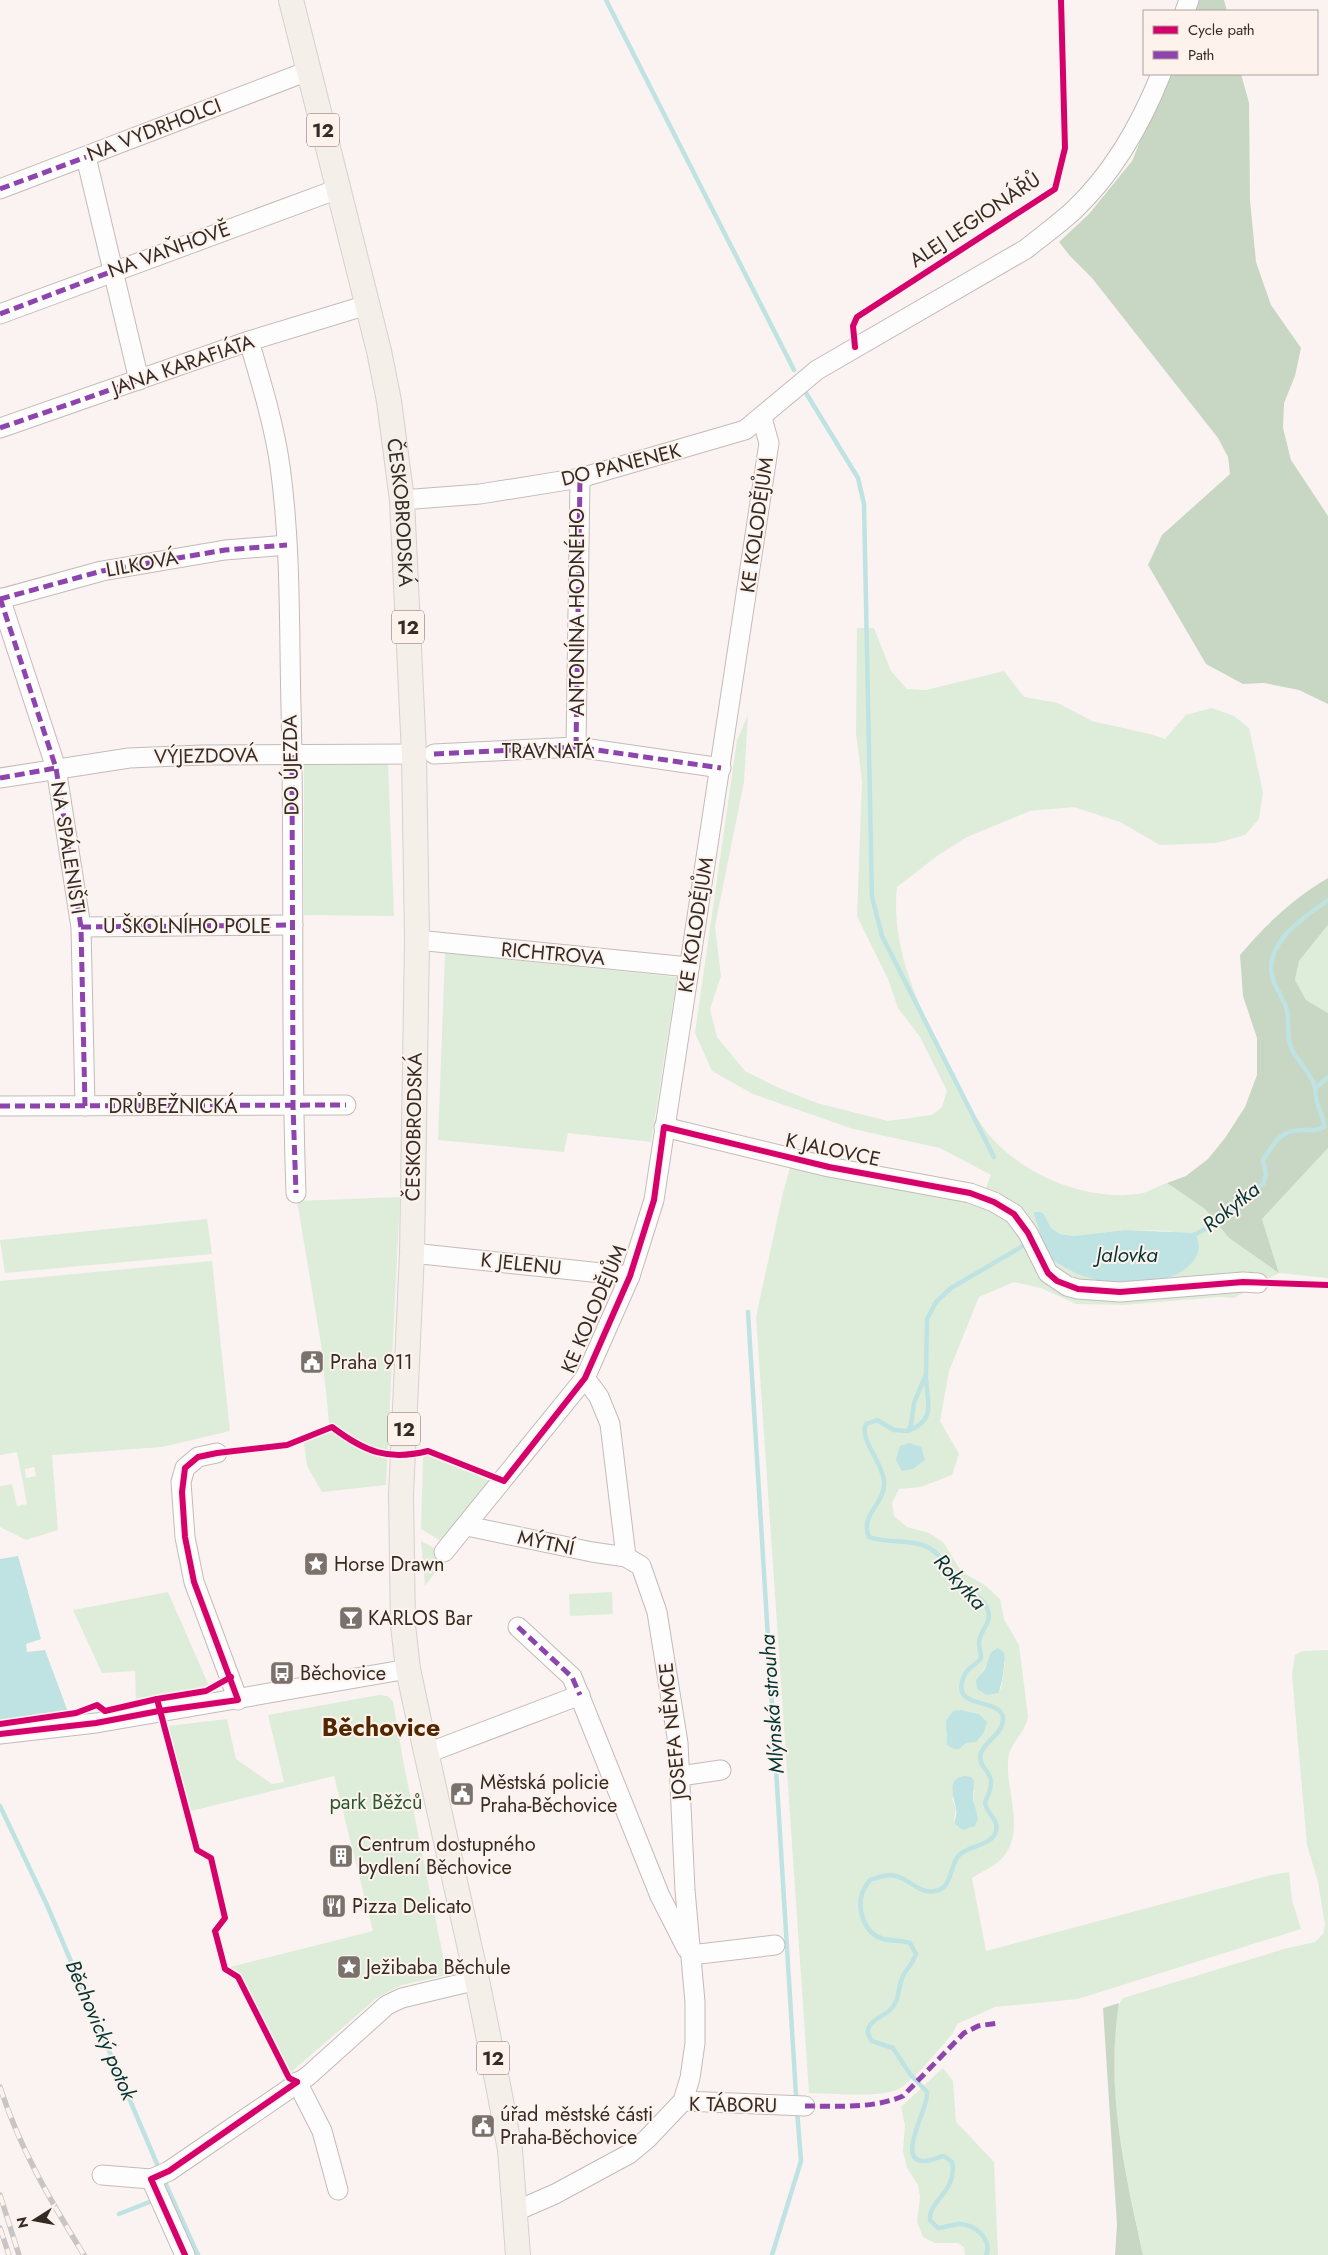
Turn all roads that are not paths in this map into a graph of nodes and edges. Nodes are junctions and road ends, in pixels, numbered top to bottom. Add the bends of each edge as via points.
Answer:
1 (291, 0) edge
2 (308, 71) junction
3 (1161, 75) edge
4 (86, 157) junction
5 (0, 189) edge
6 (338, 189) junction
7 (113, 271) junction
8 (367, 305) junction
9 (0, 314) edge
10 (249, 341) junction
11 (139, 380) junction
12 (762, 418) junction
13 (0, 428) edge
14 (580, 478) junction
15 (402, 500) junction
16 (287, 545) junction
17 (0, 599) edge
18 (576, 747) junction
19 (424, 754) junction
20 (292, 755) junction
21 (56, 768) junction
22 (721, 768) junction
23 (0, 778) edge
24 (292, 925) junction
25 (81, 927) junction
26 (417, 940) junction
27 (689, 967) junction
28 (346, 1105) dead end
29 (0, 1106) edge
30 (84, 1106) junction
31 (293, 1106) junction
32 (664, 1127) junction
33 (296, 1193) dead end
34 (412, 1253) junction
35 (630, 1276) junction
36 (1258, 1283) dead end
37 (585, 1378) junction
38 (217, 1453) dead end
39 (467, 1526) junction
40 (444, 1552) dead end
41 (626, 1557) junction
42 (518, 1627) dead end
43 (408, 1669) junction
44 (580, 1695) junction
45 (238, 1700) junction
46 (0, 1734) edge
47 (426, 1754) junction
48 (721, 1770) dead end
49 (680, 1776) junction
50 (774, 1945) dead end
51 (691, 1955) junction
52 (477, 1980) junction
53 (297, 2082) junction
54 (683, 2101) junction
55 (805, 2106) dead end
56 (102, 2175) dead end
57 (159, 2176) junction
58 (338, 2190) dead end
59 (516, 2211) junction
60 (185, 2255) edge
61 (518, 2255) edge

1 - 2 main road, ČESKOBRODSKÁ / 12
2 - 4 street, NA VYDRHOLCI
2 - 6 main road, ČESKOBRODSKÁ / 12
3 - 12 street, DO PANENEK via 1149,105 1104,178 1068,215 1026,249 817,370
4 - 5 street, NA VYDRHOLCI
4 - 7 street
6 - 7 street, NA VAŇHOVĚ
6 - 8 main road, ČESKOBRODSKÁ / 12
7 - 9 street, NA VAŇHOVĚ
7 - 11 street
8 - 10 street, JANA KARAFIÁTA
8 - 15 main road, ČESKOBRODSKÁ / 12 via 389,401
10 - 11 street, JANA KARAFIÁTA
10 - 16 street, DO ÚJEZDA via 280,465
11 - 13 street, JANA KARAFIÁTA
12 - 14 street, DO PANENEK via 745,430
12 - 22 street, KE KOLODĚJŮM via 769,443
14 - 15 street, DO PANENEK via 480,494
14 - 18 street, ANTONÍNA HODNÉHO
15 - 19 main road, ČESKOBRODSKÁ / 12
16 - 17 street, LILKOVÁ via 225,550 102,571
16 - 20 street, DO ÚJEZDA
17 - 21 street, NA SPÁLENIŠTI
18 - 19 street, TRAVNATÁ
18 - 22 street, TRAVNATÁ
19 - 20 street, VÝJEZDOVÁ
19 - 26 main road, ČESKOBRODSKÁ / 12
20 - 21 street, VÝJEZDOVÁ via 202,754 129,758
20 - 24 street, DO ÚJEZDA
21 - 23 street, VÝJEZDOVÁ
21 - 25 street, NA SPÁLENIŠTI
22 - 27 street, KE KOLODĚJŮM
24 - 25 street, U ŠKOLNÍHO POLE
24 - 31 street, DO ÚJEZDA
25 - 30 street, NA SPÁLENIŠTI
26 - 27 street, RICHTROVA
26 - 34 main road, ČESKOBRODSKÁ / 12
27 - 32 street, KE KOLODĚJŮM
28 - 31 street, DRŮBEŽNICKÁ
29 - 30 street, DRŮBEŽNICKÁ
30 - 31 street, DRŮBEŽNICKÁ
31 - 33 street, DO ÚJEZDA
32 - 35 street, KE KOLODĚJŮM via 654,1200
32 - 36 street, K JALOVCE via 829,1168 970,1193 994,1202 1014,1214 1028,1233 1048,1273 1057,1281 1078,1289 1120,1292
34 - 35 street, K JELENU
34 - 43 main road, ČESKOBRODSKÁ / 12 via 401,1496 402,1604
35 - 37 street, KE KOLODĚJŮM
37 - 39 street, KE KOLODĚJŮM
37 - 41 street via 599,1397 610,1424
38 - 45 street via 198,1457 185,1468 182,1487 185,1537 194,1582
39 - 40 street, KE KOLODĚJŮM
39 - 41 street, MÝTNÍ
41 - 49 street, JOSEFA NĚMCE via 641,1566 657,1612 678,1743
42 - 44 street via 572,1677
43 - 45 street
43 - 47 main road, ČESKOBRODSKÁ / 12
44 - 47 street
44 - 51 street via 660,1896
45 - 46 street via 96,1723
47 - 52 main road, ČESKOBRODSKÁ / 12
48 - 49 street
49 - 51 street, JOSEFA NĚMCE
50 - 51 street
51 - 54 street, JOSEFA NĚMCE via 695,2043
52 - 53 street via 402,1998 387,2005 308,2076
52 - 59 main road, ČESKOBRODSKÁ / 12 via 510,2150
53 - 57 street
53 - 58 street via 322,2131
54 - 55 street, K TÁBORU
54 - 59 street, K TÁBORU via 629,2154 556,2194
56 - 57 street
57 - 60 street
59 - 61 main road, ČESKOBRODSKÁ / 12

